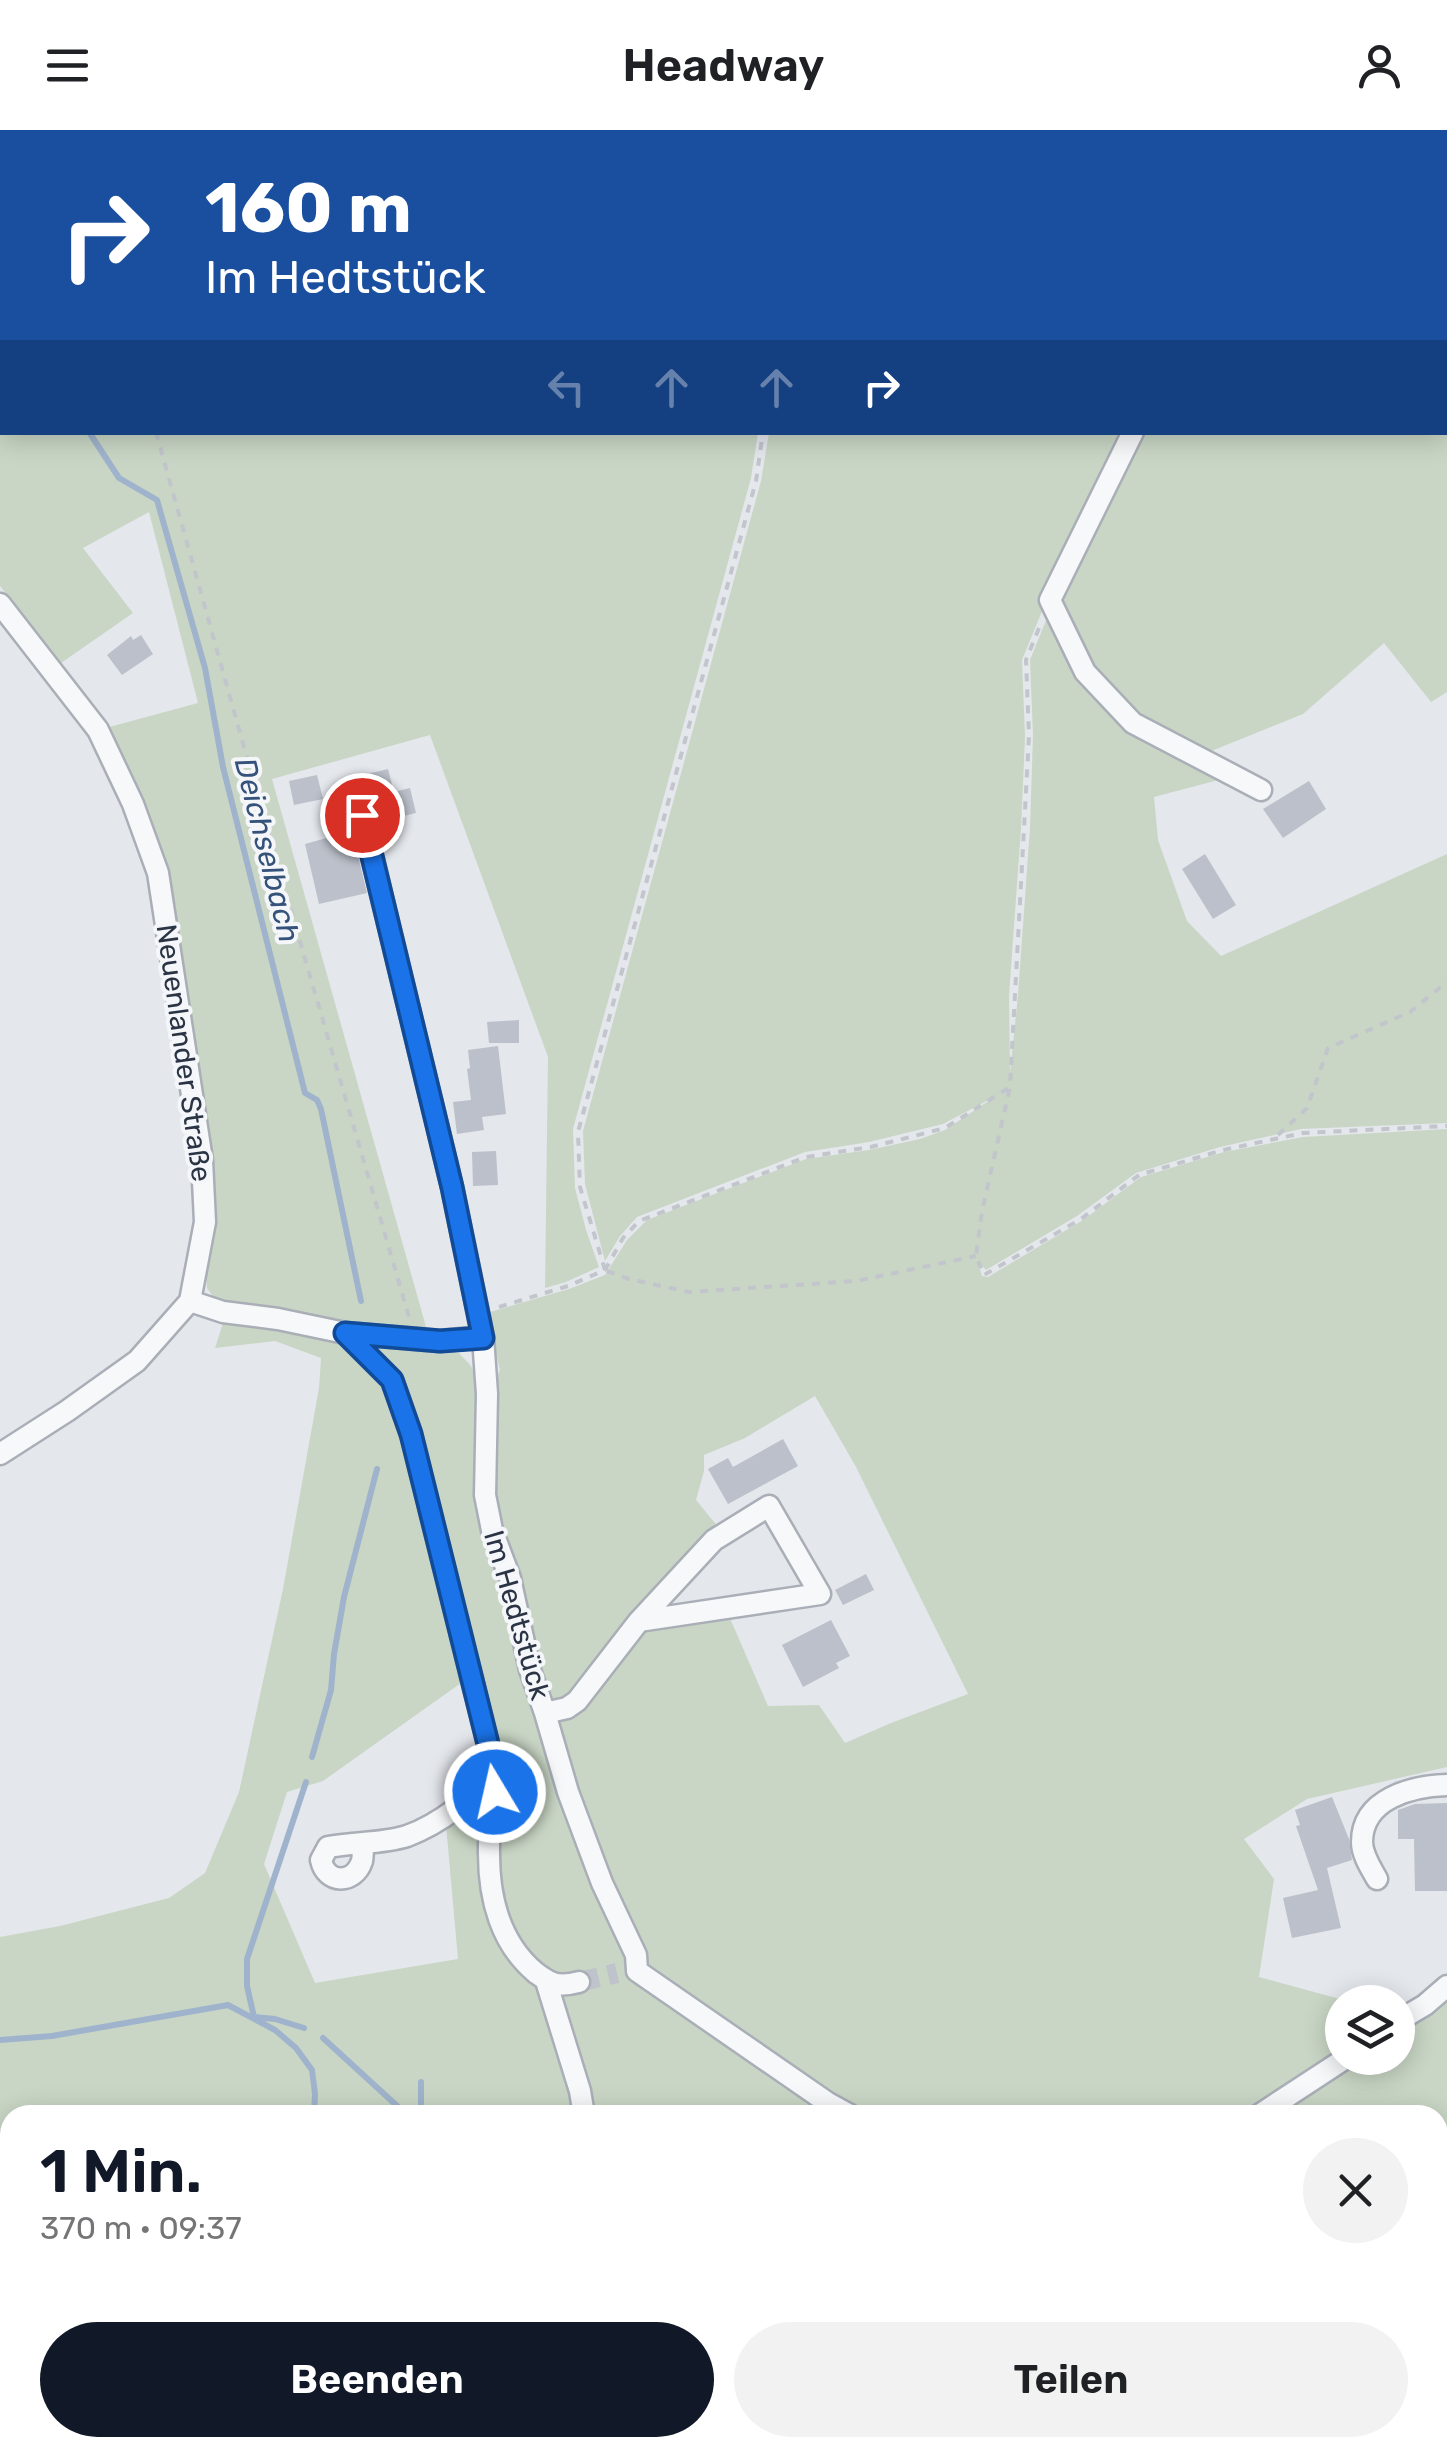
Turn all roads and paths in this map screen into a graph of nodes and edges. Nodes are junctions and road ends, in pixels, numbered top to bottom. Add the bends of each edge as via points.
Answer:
1 (157, 435) edge
2 (763, 435) edge
3 (1132, 435) edge
4 (1050, 600) junction
5 (0, 604) edge
6 (1261, 790) dead end
7 (362, 815) dead end
8 (1447, 982) edge
9 (1010, 1088) junction
10 (1447, 1126) edge
11 (1276, 1137) junction
12 (976, 1256) junction
13 (605, 1270) junction
14 (190, 1301) junction
15 (480, 1314) junction
16 (345, 1333) junction
17 (483, 1338) junction
18 (415, 1339) junction
19 (0, 1454) edge
20 (640, 1621) junction
21 (545, 1713) junction
22 (494, 1768) junction
23 (1447, 1784) edge
24 (363, 1843) dead end
25 (1377, 1879) dead end
26 (546, 1980) junction
27 (580, 1982) tunnel mouth
28 (1447, 1986) edge
29 (1415, 2011) edge
30 (1325, 2072) edge
31 (582, 2105) edge
32 (832, 2105) edge
33 (1274, 2105) edge

1 - 18 path
2 - 13 path via 756,481 578,1132 580,1187
3 - 4 street
4 - 6 street via 1086,672 1133,723
4 - 9 path via 1026,660 1028,772
5 - 14 street, Neuenlander Straße via 98,730 158,873 202,1160 205,1222
7 - 15 street, Im Hedtstück
8 - 11 path via 1410,1012 1328,1048 1307,1108
9 - 12 path
9 - 13 path via 944,1128 806,1156 640,1221
10 - 11 path
11 - 12 path via 1138,1175 1081,1219 984,1275
12 - 13 path via 856,1281 688,1292
13 - 15 path
14 - 16 street
14 - 19 street via 137,1361
15 - 17 street, Im Hedtstück
16 - 18 street
16 - 22 street, Im Hedtstück via 392,1380 411,1434
17 - 18 street
17 - 21 street, Im Hedtstück via 486,1495
20 - 20 street via 714,1540 769,1506 820,1594
20 - 21 street via 578,1701
21 - 32 street, Im Hedtstück via 602,1883 636,1955 627,1972
22 - 24 street via 476,1793 440,1819 408,1836
22 - 26 street, Im Hedtstück via 488,1854 496,1912 522,1962
23 - 25 street via 1403,1790 1366,1822 1362,1844
26 - 27 street
26 - 31 street
28 - 29 street
30 - 33 street

